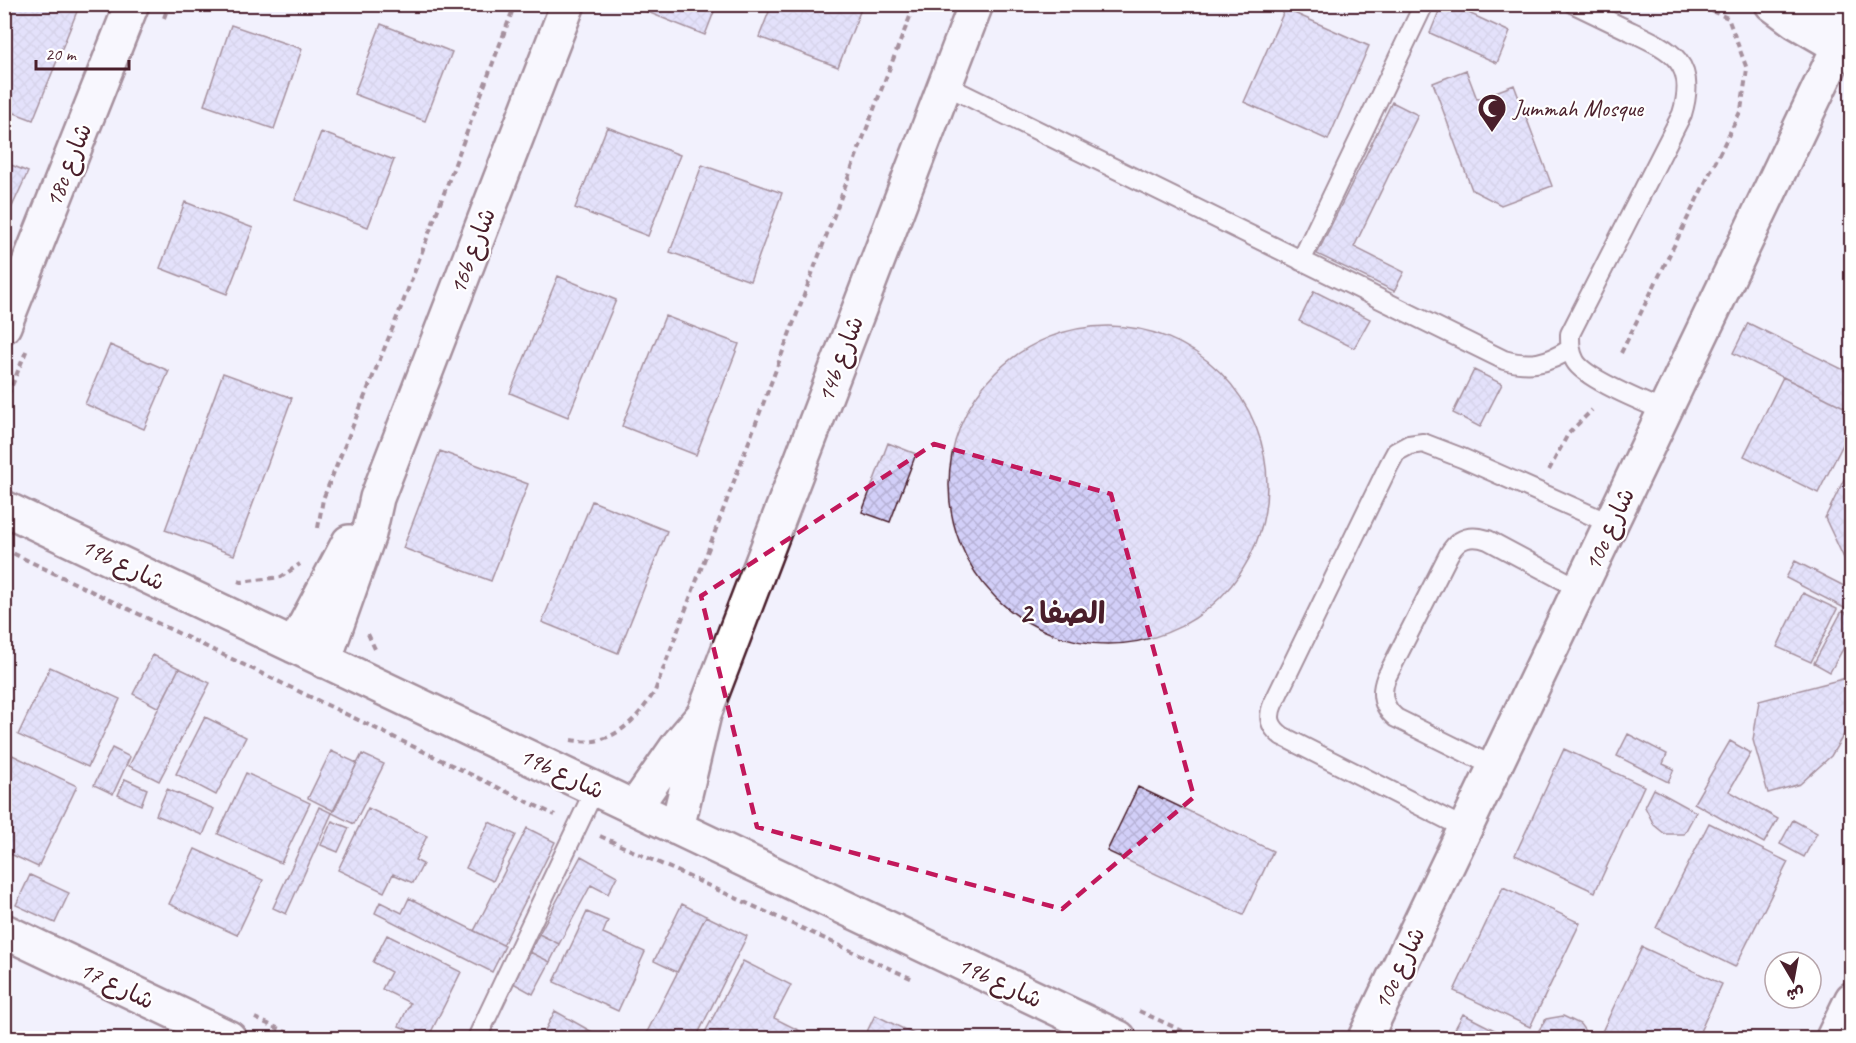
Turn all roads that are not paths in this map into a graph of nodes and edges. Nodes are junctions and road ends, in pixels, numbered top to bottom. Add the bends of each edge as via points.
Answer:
1 (132, 4) edge
2 (568, 4) edge
3 (976, 4) edge
4 (1424, 4) edge
5 (1574, 4) edge
6 (1772, 4) edge
7 (1820, 4) edge
8 (1847, 27) edge
9 (945, 85) junction
10 (1300, 261) junction
11 (4, 326) edge
12 (1570, 349) junction
13 (1664, 411) junction
14 (377, 498) junction
15 (4, 508) edge
16 (1611, 524) junction
17 (1580, 589) junction
18 (294, 646) junction
19 (324, 661) junction
20 (704, 714) junction
21 (1495, 767) junction
22 (595, 789) junction
23 (635, 807) junction
24 (677, 828) junction
25 (1466, 829) junction
26 (4, 931) edge
27 (1851, 999) edge
28 (229, 1038) edge
29 (477, 1038) edge
30 (1119, 1038) edge
31 (1365, 1038) edge
32 (1833, 1038) edge

1 - 11 street, 18c شارع
2 - 14 street, 16b شارع
3 - 9 street, 14b شارع
4 - 10 lane
5 - 12 lane via 1663,46 1677,59 1686,76 1687,96 1682,114 1576,320 1570,334
6 - 8 street via 1795,21
7 - 8 street
8 - 13 street, 10c شارع
9 - 10 lane
9 - 20 street, 14b شارع
10 - 12 lane via 1504,360 1538,364
12 - 13 lane via 1575,363 1586,374
13 - 16 street, 10c شارع
14 - 18 street, 16b شارع
14 - 19 street, 16b شارع via 369,534
15 - 18 street, 19b شارع
16 - 17 street, 10c شارع
16 - 25 lane via 1462,458 1423,443 1409,444 1396,452 1389,465 1278,693 1269,713 1274,730 1282,736
17 - 21 street, 10c شارع
17 - 21 lane via 1488,540 1470,536 1461,540 1449,554 1386,678 1382,695 1396,718
18 - 19 street, 19b شارع
19 - 22 street, 19b شارع
20 - 23 street, 14b شارع
20 - 24 street, 14b شارع
21 - 25 street, 10c شارع
22 - 23 street, 19b شارع
22 - 29 lane
23 - 24 street, 19b شارع
24 - 30 street, 19b شارع
25 - 31 street, 10c شارع
26 - 28 street, شارع 17
27 - 32 street

